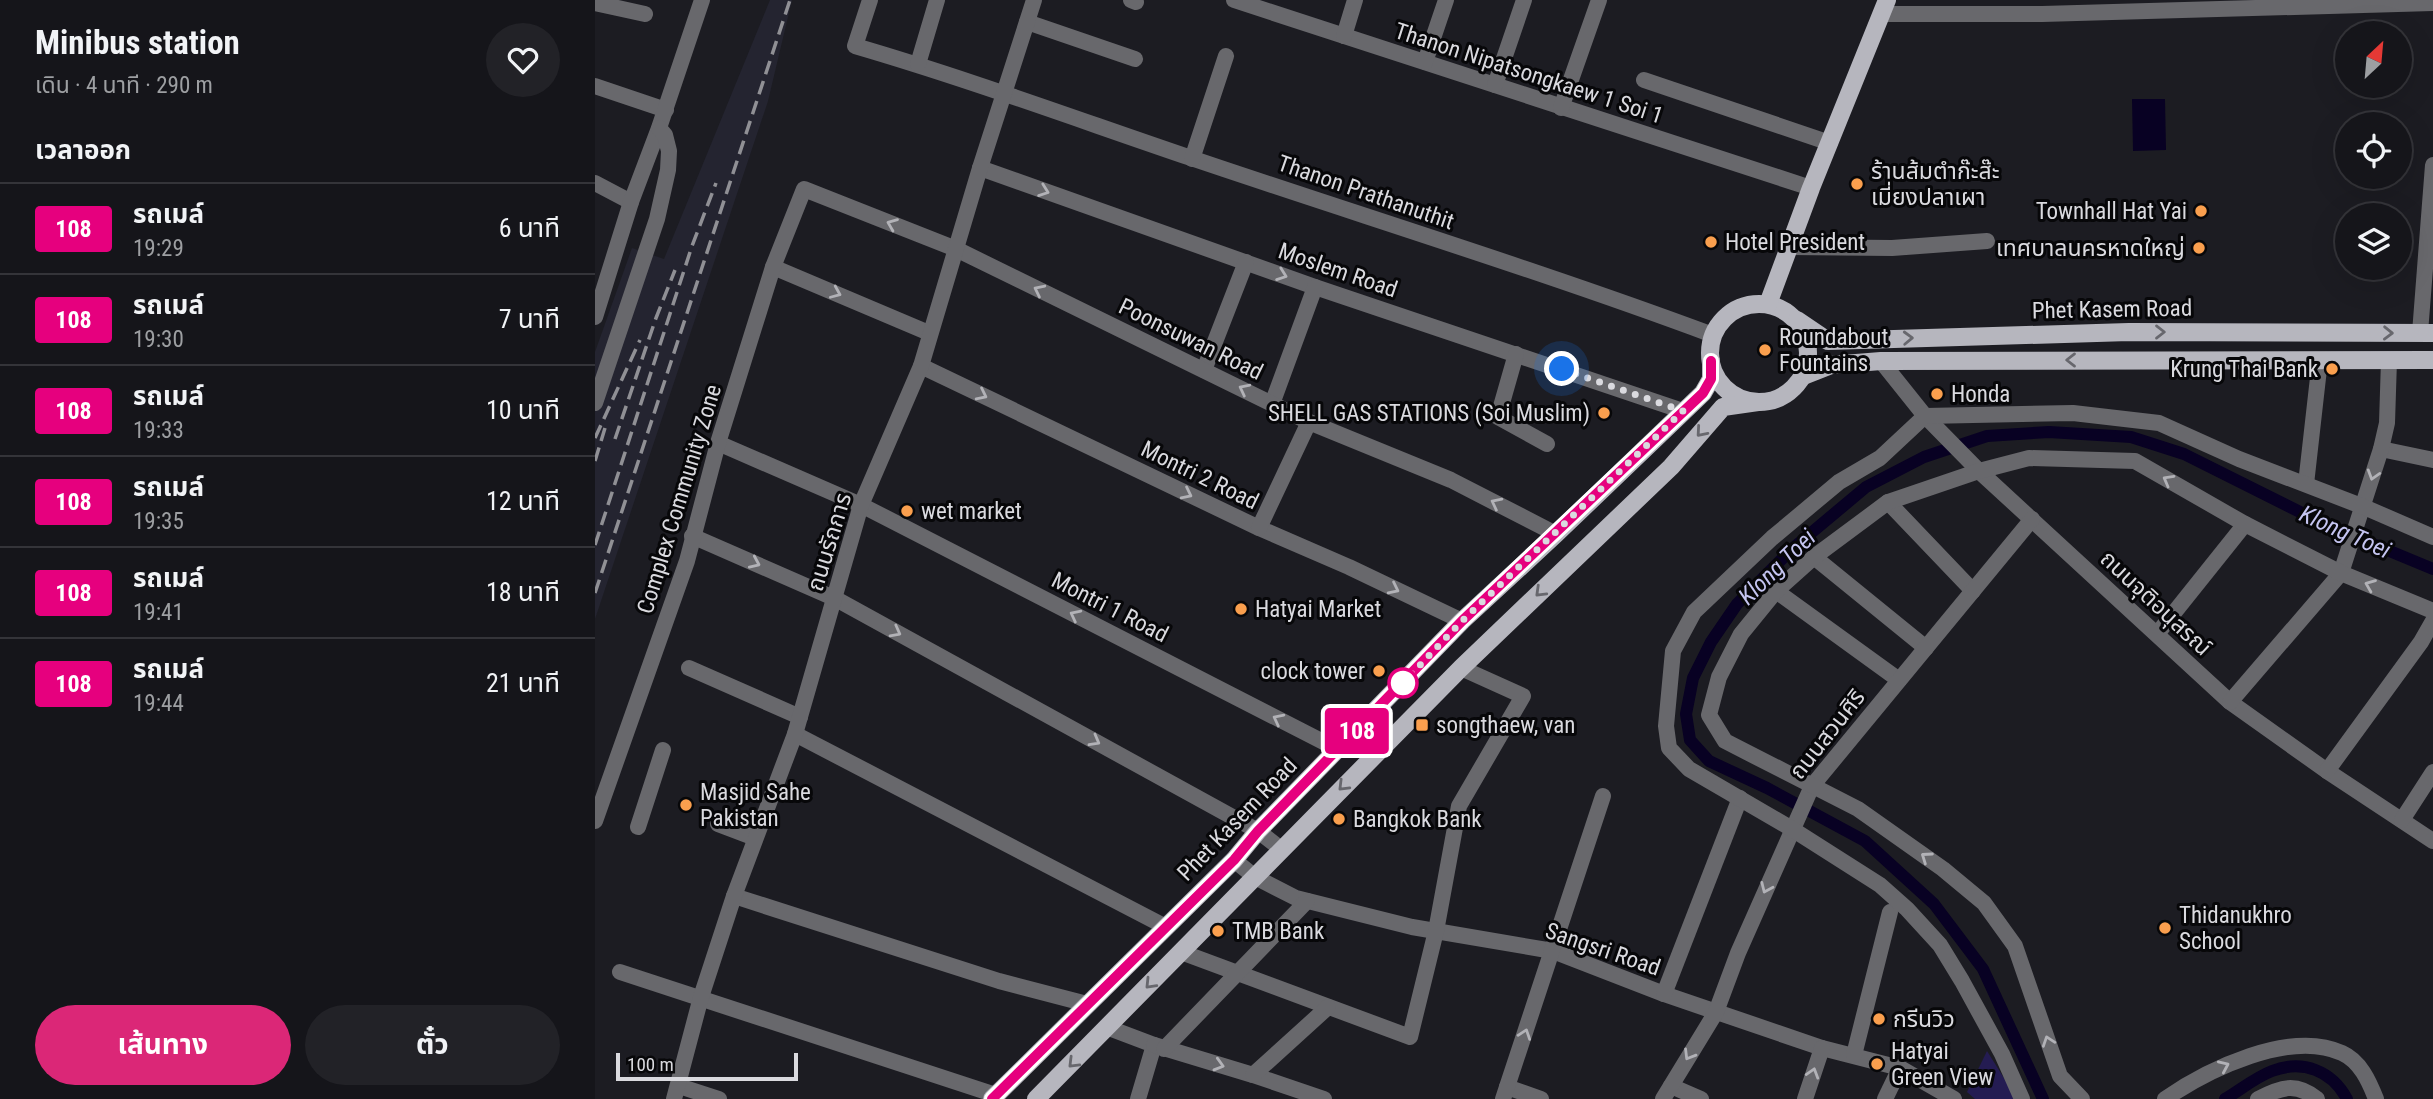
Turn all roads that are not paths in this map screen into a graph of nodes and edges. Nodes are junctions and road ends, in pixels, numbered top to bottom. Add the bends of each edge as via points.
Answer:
1 (702, 0) edge
2 (870, 0) edge
3 (937, 0) edge
4 (1034, 0) edge
5 (1234, 0) edge
6 (1355, 0) edge
7 (1446, 0) edge
8 (1524, 0) edge
9 (1599, 0) edge
10 (595, 3) edge
11 (2322, 3) edge
12 (2433, 3) edge
13 (1258, 4) edge
14 (2240, 4) edge
15 (2149, 5) edge
16 (1884, 7) edge
17 (645, 14) dead end
18 (1027, 22) junction
19 (1344, 36) junction
20 (1226, 56) dead end
21 (1135, 59) dead end
22 (1425, 62) junction
23 (918, 64) junction
24 (1644, 80) dead end
25 (1496, 85) junction
26 (595, 86) edge
27 (1005, 93) junction
28 (1561, 108) junction
29 (666, 110) junction
30 (659, 128) junction
31 (1830, 143) junction
32 (1192, 159) junction
33 (2433, 165) edge
34 (980, 168) junction
35 (595, 183) edge
36 (1811, 188) junction
37 (804, 189) joint
38 (631, 202) junction
39 (1987, 241) dead end
40 (1790, 247) junction
41 (956, 249) junction
42 (1246, 262) junction
43 (773, 267) junction
44 (1315, 287) junction
45 (599, 288) edge
46 (1768, 304) junction
47 (595, 317) edge
48 (1797, 320) junction
49 (2129, 332) junction
50 (929, 333) junction
51 (2427, 333) edge
52 (1713, 335) junction
53 (1516, 354) junction
54 (2320, 360) junction
55 (2389, 360) junction
56 (2433, 360) edge
57 (1711, 361) junction
58 (1881, 361) junction
59 (2129, 361) junction
60 (921, 366) junction
61 (1204, 370) junction
62 (1803, 376) junction
63 (1758, 402) junction
64 (595, 403) edge
65 (1272, 404) junction
66 (1683, 411) junction
67 (1924, 416) junction
68 (1309, 422) junction
69 (718, 443) junction
70 (1547, 444) dead end
71 (2381, 449) junction
72 (2433, 460) edge
73 (1979, 471) junction
74 (2306, 484) junction
75 (1888, 502) junction
76 (861, 505) junction
77 (2364, 507) junction
78 (2032, 519) junction
79 (2245, 523) junction
80 (1259, 528) junction
81 (1556, 534) junction
82 (692, 536) junction
83 (2433, 537) edge
84 (1814, 557) junction
85 (2341, 573) junction
86 (1776, 591) junction
87 (1973, 591) junction
88 (836, 599) junction
89 (2433, 611) edge
90 (1462, 621) junction
91 (2433, 621) edge
92 (2157, 634) junction
93 (1926, 648) junction
94 (689, 668) dead end
95 (1461, 668) junction
96 (1899, 680) junction
97 (2230, 702) junction
98 (800, 717) junction
99 (795, 734) junction
100 (663, 750) dead end
101 (1339, 750) junction
102 (2326, 771) junction
103 (2433, 772) edge
104 (1812, 787) junction
105 (1603, 796) dead end
106 (1740, 798) junction
107 (2402, 820) junction
108 (595, 821) edge
109 (718, 824) dead end
110 (638, 827) dead end
111 (1792, 827) junction
112 (1258, 831) junction
113 (755, 838) junction
114 (2433, 841) edge
115 (1281, 849) junction
116 (1234, 860) junction
117 (1255, 877) junction
118 (734, 896) junction
119 (1307, 901) junction
120 (1891, 912) dead end
121 (1166, 926) junction
122 (1436, 931) junction
123 (1553, 951) junction
124 (1181, 952) junction
125 (619, 972) dead end
126 (1236, 973) junction
127 (1664, 994) junction
128 (701, 997) junction
129 (1087, 1004) junction
130 (1328, 1007) junction
131 (1716, 1012) junction
132 (1109, 1028) junction
133 (1159, 1047) junction
134 (1822, 1048) junction
135 (1854, 1055) junction
136 (1900, 1068) junction
137 (1253, 1074) junction
138 (677, 1092) edge
139 (1505, 1093) edge
140 (1667, 1093) edge
141 (994, 1097) edge
142 (719, 1099) edge
143 (1036, 1099) edge
144 (1138, 1099) edge
145 (1324, 1099) edge
146 (1541, 1099) edge
147 (1701, 1099) edge
148 (1805, 1099) edge
149 (1885, 1099) edge
150 (1954, 1099) edge
151 (2022, 1099) edge
152 (2082, 1099) edge
153 (2165, 1099) edge
154 (2258, 1099) edge
155 (2317, 1099) edge
156 (2376, 1099) edge

1 - 29 street
2 - 23 street, Thanon Prathanuthit via 855,46
3 - 23 street
4 - 18 street, ถนนรัถการ
5 - 13 street, Thanon Nipatsongkaew 1 Soi 1
6 - 19 street
7 - 22 street
8 - 25 street
9 - 28 street
10 - 17 street
11 - 12 street
11 - 14 street
13 - 19 street, Thanon Nipatsongkaew 1 Soi 1
14 - 15 street
15 - 16 street via 2042,14
16 - 31 main road
18 - 21 street
18 - 27 street, ถนนรัถการ
19 - 22 street, Thanon Nipatsongkaew 1 Soi 1
20 - 32 street
22 - 25 street, Thanon Nipatsongkaew 1 Soi 1
23 - 27 street, Thanon Prathanuthit
24 - 31 street
25 - 28 street, Thanon Nipatsongkaew 1 Soi 1
26 - 29 street
27 - 32 street, Thanon Prathanuthit
27 - 34 street, ถนนรัถการ
28 - 36 street, Thanon Nipatsongkaew 1 Soi 1
29 - 30 street
30 - 38 street
30 - 64 street via 669,151 669,170
31 - 36 main road
32 - 52 street, Thanon Prathanuthit
33 - 51 street
34 - 41 street, ถนนรัถการ
34 -> 42 street, Moslem Road
35 - 38 street
36 - 40 main road
41 -> 37 street, Poonsuwan Road
37 - 43 street, Complex Community Zone
38 - 45 street
39 - 40 street via 1892,248
40 - 46 main road
41 - 50 street, ถนนรัถการ
61 -> 41 street, Poonsuwan Road
42 -> 44 street, Moslem Road
42 - 61 street
43 -> 50 street
43 - 69 street, Complex Community Zone
44 - 53 street, Moslem Road
44 - 65 street
45 - 47 street
46 - 48 main road
46 - 52 main road via 1732,312
48 -> 49 main road, Phet Kasem Road via 1828,341
48 - 62 main road via 1809,347
49 -> 51 main road, Phet Kasem Road
49 - 59 main road
50 - 60 street, ถนนรัถการ
52 - 57 main road
53 - 66 street, Moslem Road
53 - 70 street via 1498,417
54 - 55 main road
54 - 59 main road
54 - 74 street
55 - 56 main road
55 - 71 street via 2387,423
57 - 63 main road via 1727,390
57 - 66 main road, Phet Kasem Road via 1711,379
59 -> 58 main road
58 - 62 main road via 1831,365
58 - 67 street, ถนนจุติอนุสรณ์
60 - 76 street, ถนนรัถการ
60 -> 80 street, Montri 2 Road
65 -> 61 street, Poonsuwan Road
62 - 63 main road via 1784,395
63 -> 95 main road via 1723,407 1671,467
65 - 68 street, Poonsuwan Road
66 - 81 main road, Phet Kasem Road
67 - 73 street, ถนนจุติอนุสรณ์
67 - 74 street via 2073,412 2159,423
67 - 106 street via 1880,458 1839,482 1772,538 1695,612 1673,651 1666,726 1669,748 1689,769
68 - 80 street
81 -> 68 street, Poonsuwan Road via 1451,480
69 - 76 street, Montri 1 Road
69 - 82 street, Complex Community Zone
71 - 72 street
71 -> 77 street
73 - 75 street
73 - 78 street, ถนนจุติอนุสรณ์
79 -> 73 street via 2136,461 2029,458
74 - 77 street
75 - 84 street
75 - 87 street
76 - 88 street, ถนนรัถการ
101 -> 76 street, Montri 1 Road
77 - 83 street
77 - 85 street
78 - 87 street, ถนนสวนศิริ
78 - 92 street, ถนนจุติอนุสรณ์
79 - 85 street
79 - 92 street
80 -> 90 street, Montri 2 Road
81 - 90 main road, Phet Kasem Road
82 -> 88 street
82 - 108 street, Complex Community Zone
84 - 86 street
84 - 93 street
89 -> 85 street
85 - 97 street
86 - 96 street
86 - 104 street via 1741,634 1720,677 1709,715 1725,741
87 - 93 street, ถนนสวนศิริ
88 - 98 street, ถนนรัถการ
88 -> 112 street
90 - 101 main road, Phet Kasem Road
91 - 102 street
92 - 97 street, ถนนจุติอนุสรณ์
93 - 96 street, ถนนสวนศิริ
94 - 98 street
95 -> 115 main road
95 - 122 street via 1523,696 1459,806
96 - 104 street, ถนนสวนศิริ
97 - 102 street, ถนนจุติอนุสรณ์
98 - 99 street, ถนนรัถการ
99 - 113 street, ถนนรัถการ
99 - 121 street
100 - 110 street
101 - 112 main road, Phet Kasem Road
102 - 107 street, ถนนจุติอนุสรณ์
103 - 107 street
104 - 111 street, ถนนสวนศิริ
152 -> 104 street via 2060,1076 2015,947 1984,903 1858,809
105 - 123 street
106 - 111 street
106 - 127 street
107 - 114 street, ถนนจุติอนุสรณ์
109 - 113 street
111 -> 131 street, ถนนสวนศิริ
111 - 151 street via 1880,885 1940,945
112 - 115 street
112 - 116 main road, Phet Kasem Road
113 - 118 street, ถนนรัถการ
115 - 117 main road
116 - 117 street, Sangsri Road
116 - 121 main road, Phet Kasem Road
117 - 119 street, Sangsri Road
117 - 124 main road
118 - 128 street, ถนนรัถการ
118 - 129 street via 999,981
119 - 122 street, Sangsri Road
119 - 126 street
120 - 135 street
121 - 129 main road, Phet Kasem Road
122 - 123 street, Sangsri Road
122 - 130 street via 1410,1037
123 - 127 street, Sangsri Road
139 -> 123 street
124 - 126 street
124 -> 132 main road
125 - 128 street
126 - 130 street
126 - 133 street
127 - 131 street, Sangsri Road
128 - 138 street, ถนนรัถการ
128 - 141 street
129 - 141 main road, Phet Kasem Road
130 - 137 street
131 - 134 street, Sangsri Road
131 -> 140 street, ถนนสวนศิริ
132 - 133 street
132 -> 143 main road
133 -> 137 street
133 - 144 street
134 - 135 street, Sangsri Road
148 -> 134 street
135 - 136 street, Sangsri Road
136 - 149 street
136 - 150 street, Sangsri Road
137 - 145 street
138 - 142 street
139 - 146 street
140 - 147 street
153 -> 156 street via 2197,1078 2251,1055 2309,1047 2343,1053 2360,1067
154 - 155 street via 2286,1087 2305,1090

